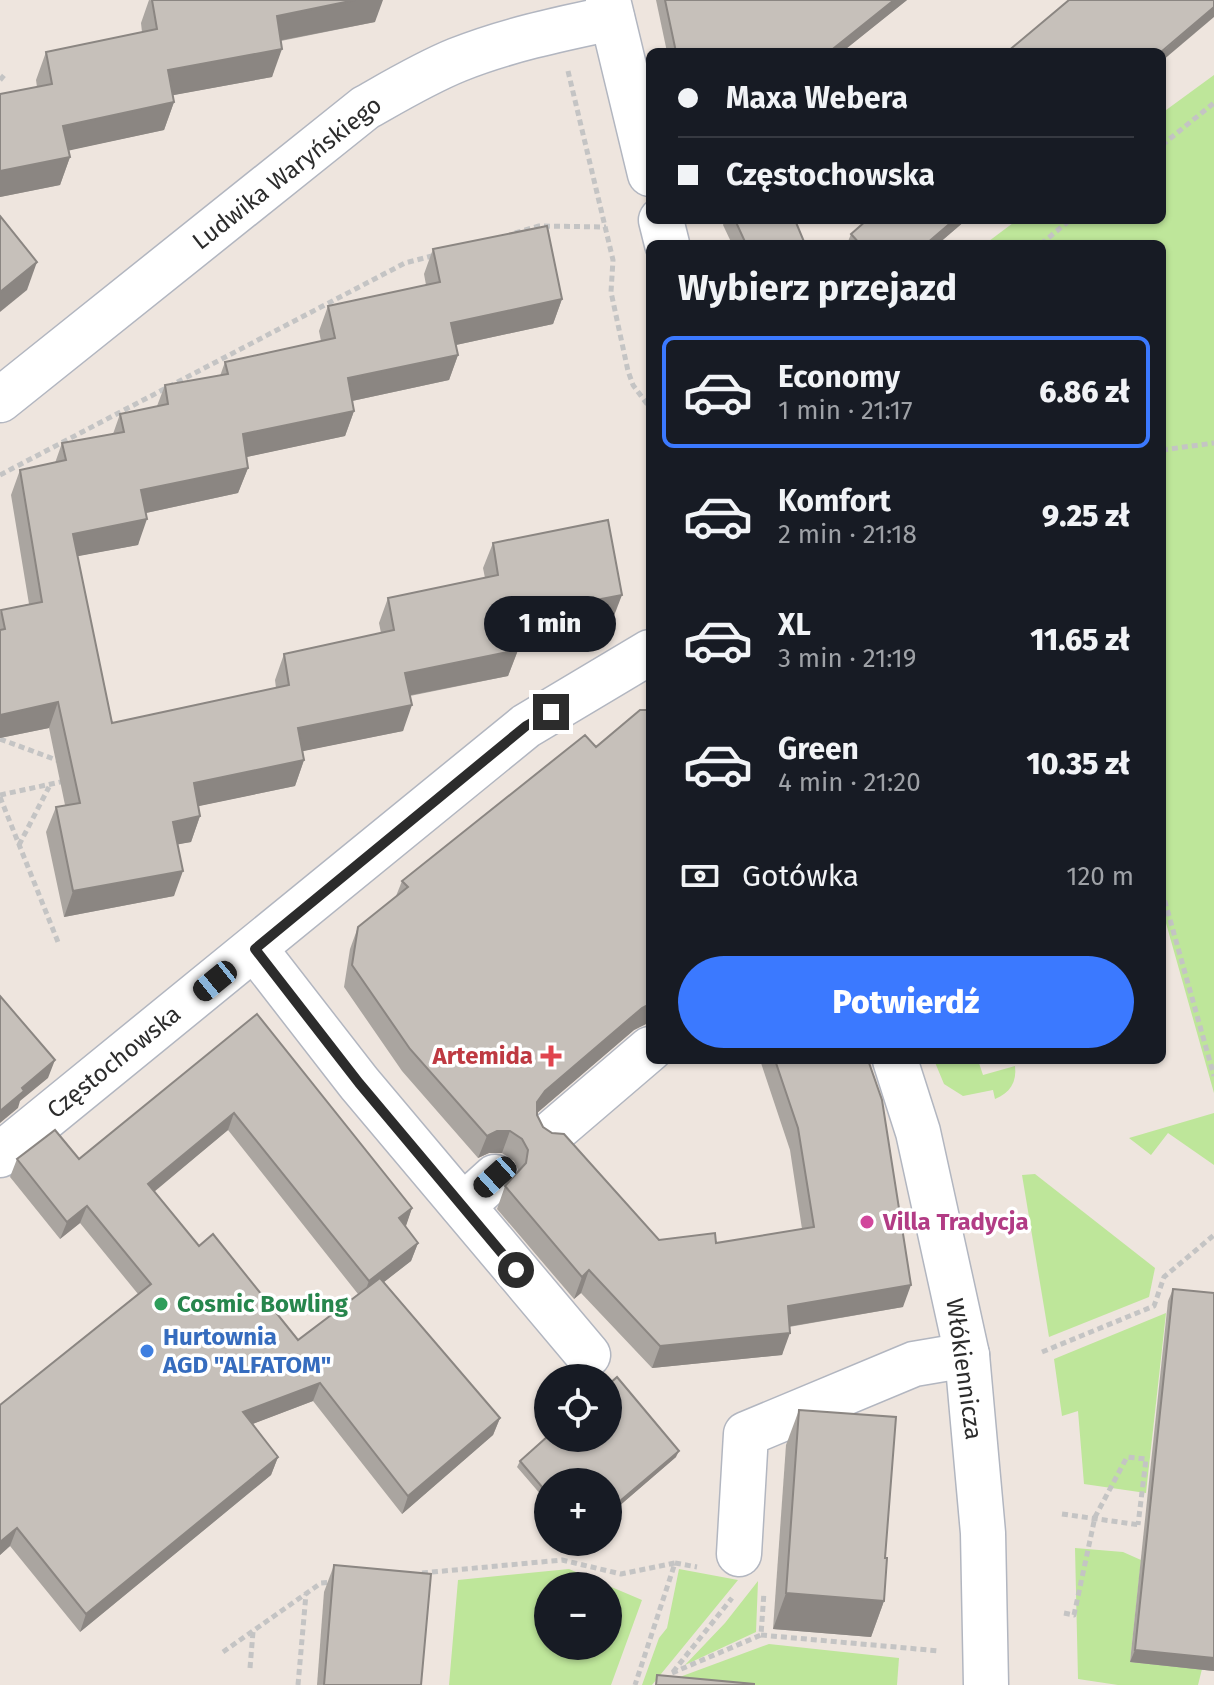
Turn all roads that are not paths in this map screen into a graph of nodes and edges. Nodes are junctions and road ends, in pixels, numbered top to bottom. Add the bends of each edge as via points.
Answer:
1 (610, 9) edge
2 (646, 158) edge
3 (0, 400) edge
4 (646, 654) edge
5 (255, 949) junction
6 (646, 1052) edge
7 (896, 1064) edge
8 (553, 1132) edge
9 (0, 1155) edge
10 (495, 1177) dead end
11 (463, 1206) junction
12 (588, 1355) dead end
13 (967, 1355) junction
14 (744, 1566) road end
15 (986, 1685) edge

1 - 2 street
1 - 3 street, Ludwika Waryńskiego via 456,60 365,108
4 - 5 street, Częstochowska via 526,726
5 - 9 street, Częstochowska
5 - 11 street
6 - 8 street
7 - 13 street, Włókiennicza via 918,1132
10 - 11 street
11 - 12 street
13 - 14 street via 914,1364 746,1434
13 - 15 street, Włókiennicza via 983,1533

